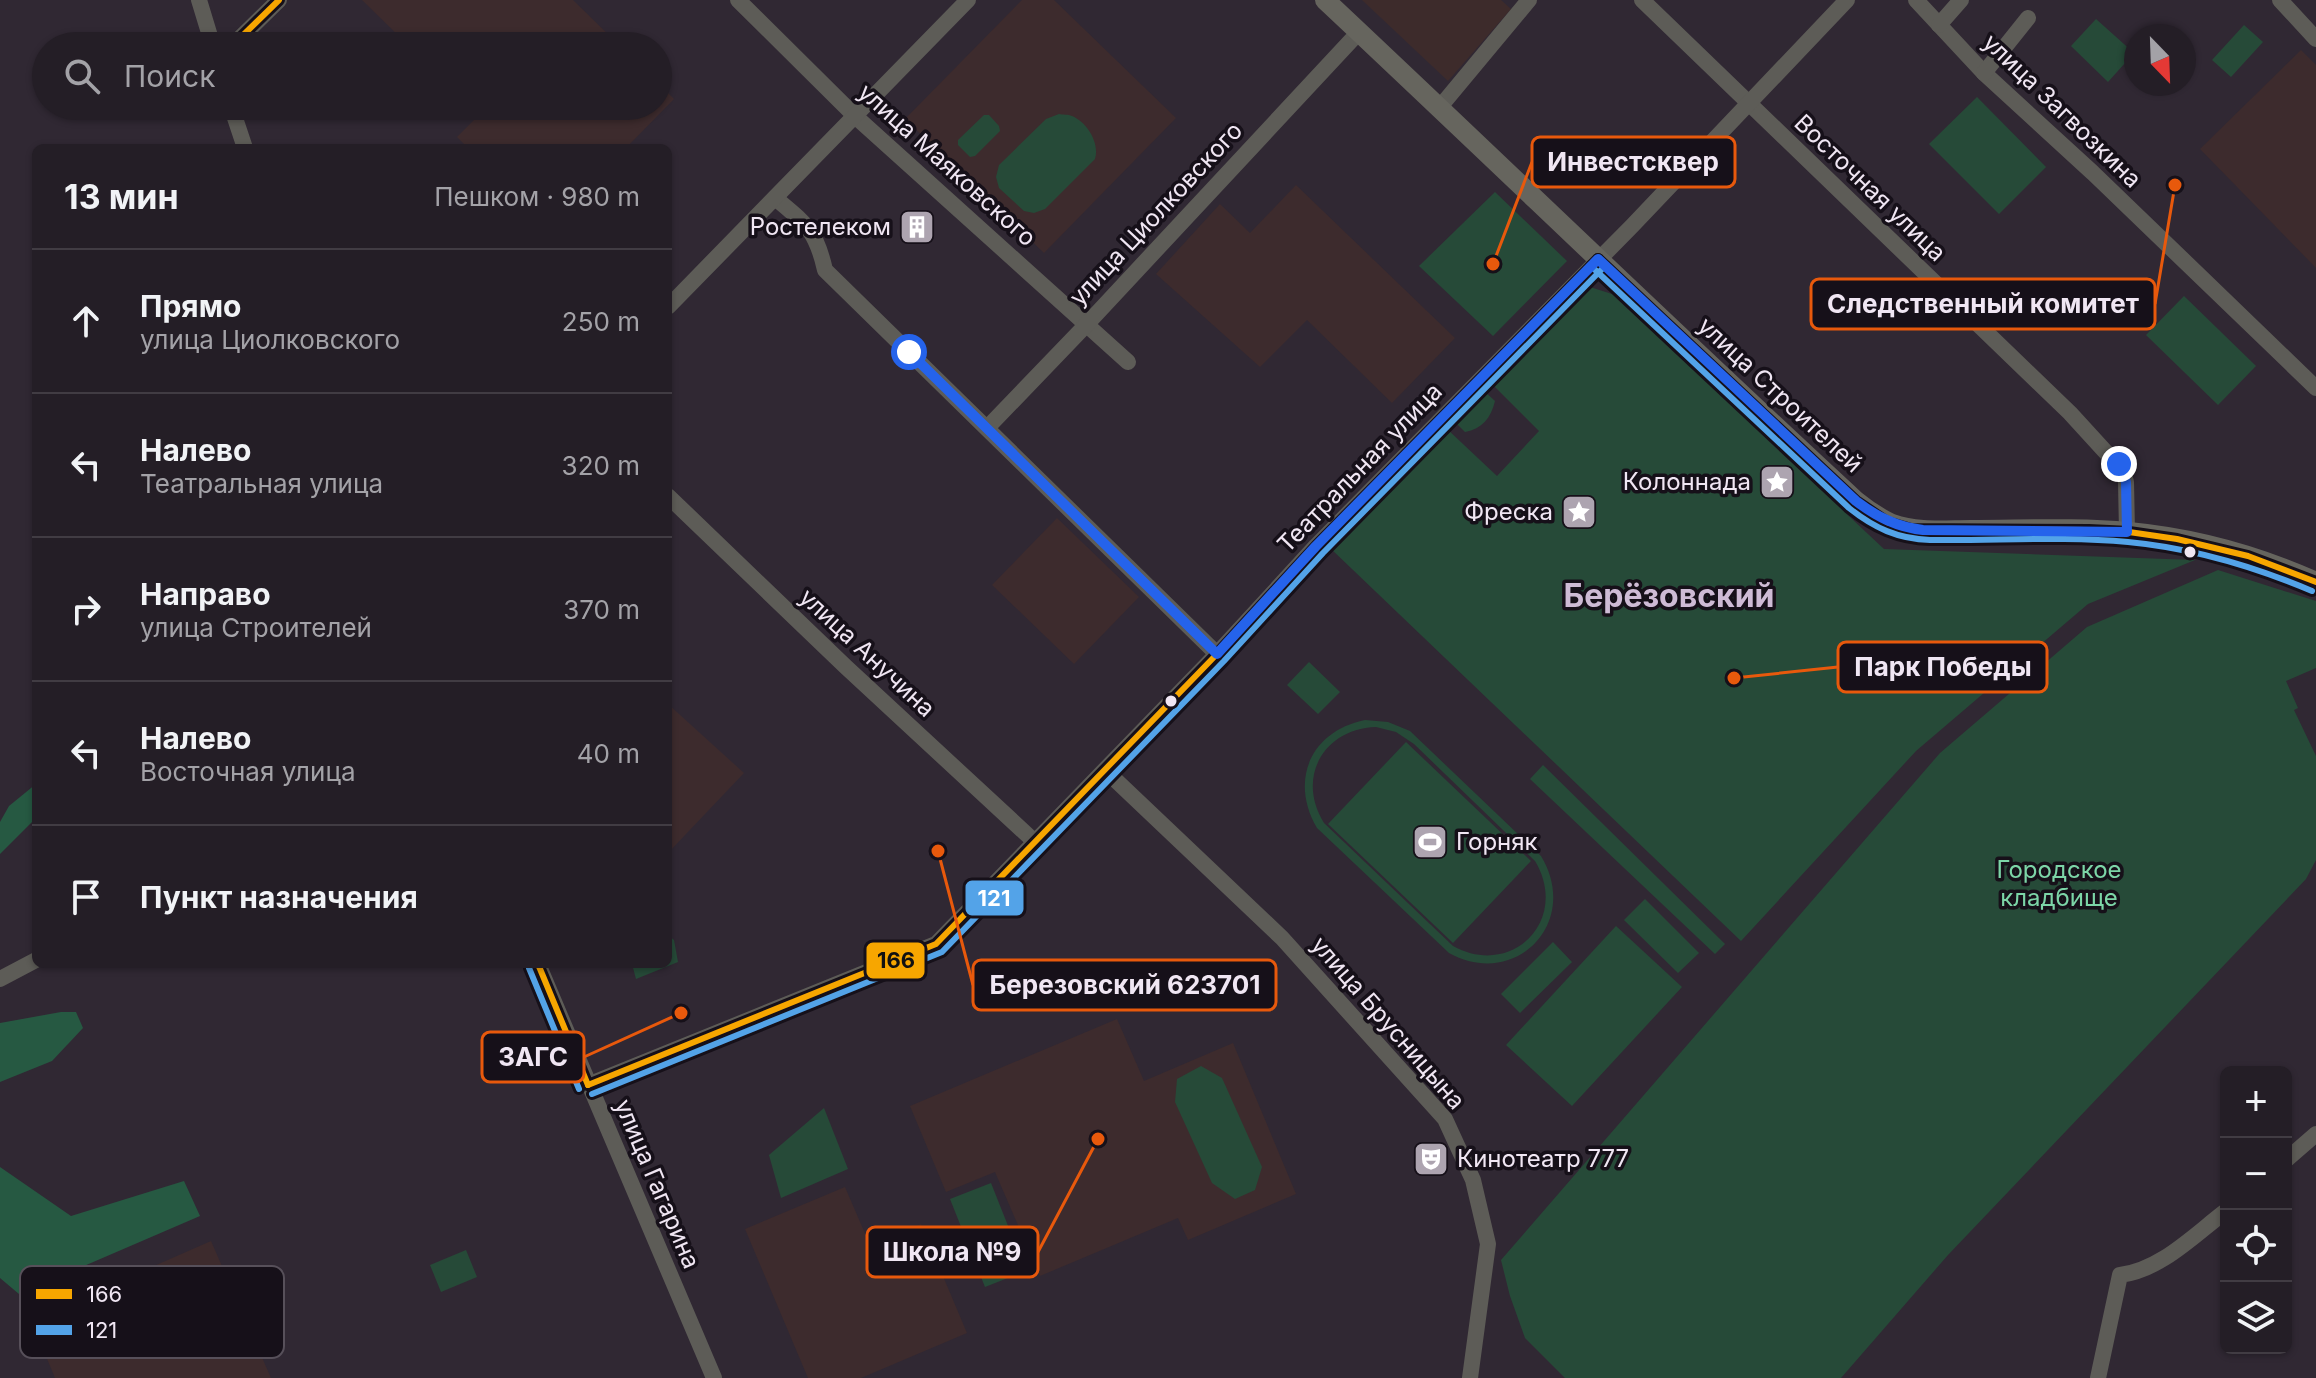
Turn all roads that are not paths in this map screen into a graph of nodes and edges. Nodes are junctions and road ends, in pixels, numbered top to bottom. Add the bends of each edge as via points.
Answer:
1 (199, 0) edge
2 (279, 0) edge
3 (738, 0) edge
4 (968, 0) edge
5 (1325, 0) edge
6 (1529, 0) edge
7 (1642, 0) edge
8 (1847, 0) edge
9 (1916, 0) edge
10 (1961, 0) edge
11 (2280, 0) edge
12 (2028, 18) dead end
13 (1939, 25) junction
14 (209, 32) edge
15 (246, 32) edge
16 (1359, 32) junction
17 (2316, 39) edge
18 (1984, 73) junction
19 (1748, 104) junction
20 (1440, 107) junction
21 (856, 117) junction
22 (236, 120) edge
23 (244, 144) edge
24 (775, 198) junction
25 (1598, 259) junction
26 (672, 303) edge
27 (1087, 324) junction
28 (1128, 362) dead end
29 (2316, 388) edge
30 (987, 428) junction
31 (672, 500) edge
32 (2127, 532) junction
33 (2316, 582) edge
34 (1217, 654) junction
35 (1105, 770) junction
36 (1035, 842) junction
37 (32, 962) edge
38 (540, 968) edge
39 (0, 979) edge
40 (588, 1085) junction
41 (2316, 1134) edge
42 (2292, 1155) edge
43 (2220, 1215) edge
44 (714, 1378) edge
45 (1470, 1378) edge
46 (2098, 1378) edge

1 - 14 street
2 - 15 street
3 - 21 street, улица Маяковского
4 - 21 street
5 - 16 main road, улица Строителей
6 - 20 street
7 - 19 street, Восточная улица
8 - 19 street, Театральная улица
9 - 13 street, улица Загвозкина
10 - 13 street
11 - 17 street
12 - 18 street
13 - 18 street, улица Загвозкина
16 - 20 main road, улица Строителей
16 - 27 street, улица Циолковского
18 - 29 street, улица Загвозкина
19 - 25 street, Театральная улица
19 - 32 street, Восточная улица via 2119,464 2126,482
20 - 25 main road, улица Строителей
21 - 24 street
21 - 27 street, улица Маяковского
22 - 23 street
24 - 26 street
24 - 30 street via 809,226 825,270
25 - 32 main road, улица Строителей via 1874,515 1923,530
25 - 34 street, Театральная улица
27 - 28 street, улица Маяковского
27 - 30 street, улица Циолковского
30 - 34 street
31 - 36 street, улица Анучина
32 - 33 main road, улица Строителей via 2195,542
34 - 35 street, Театральная улица
35 - 36 street, Театральная улица
35 - 45 street, улица Брусницына via 1282,938 1445,1119 1473,1180 1488,1244
36 - 40 street, Театральная улица via 936,944
37 - 39 street
38 - 40 street, улица Гагарина
40 - 44 street, улица Гагарина
41 - 42 street
43 - 46 street via 2153,1265 2120,1275

